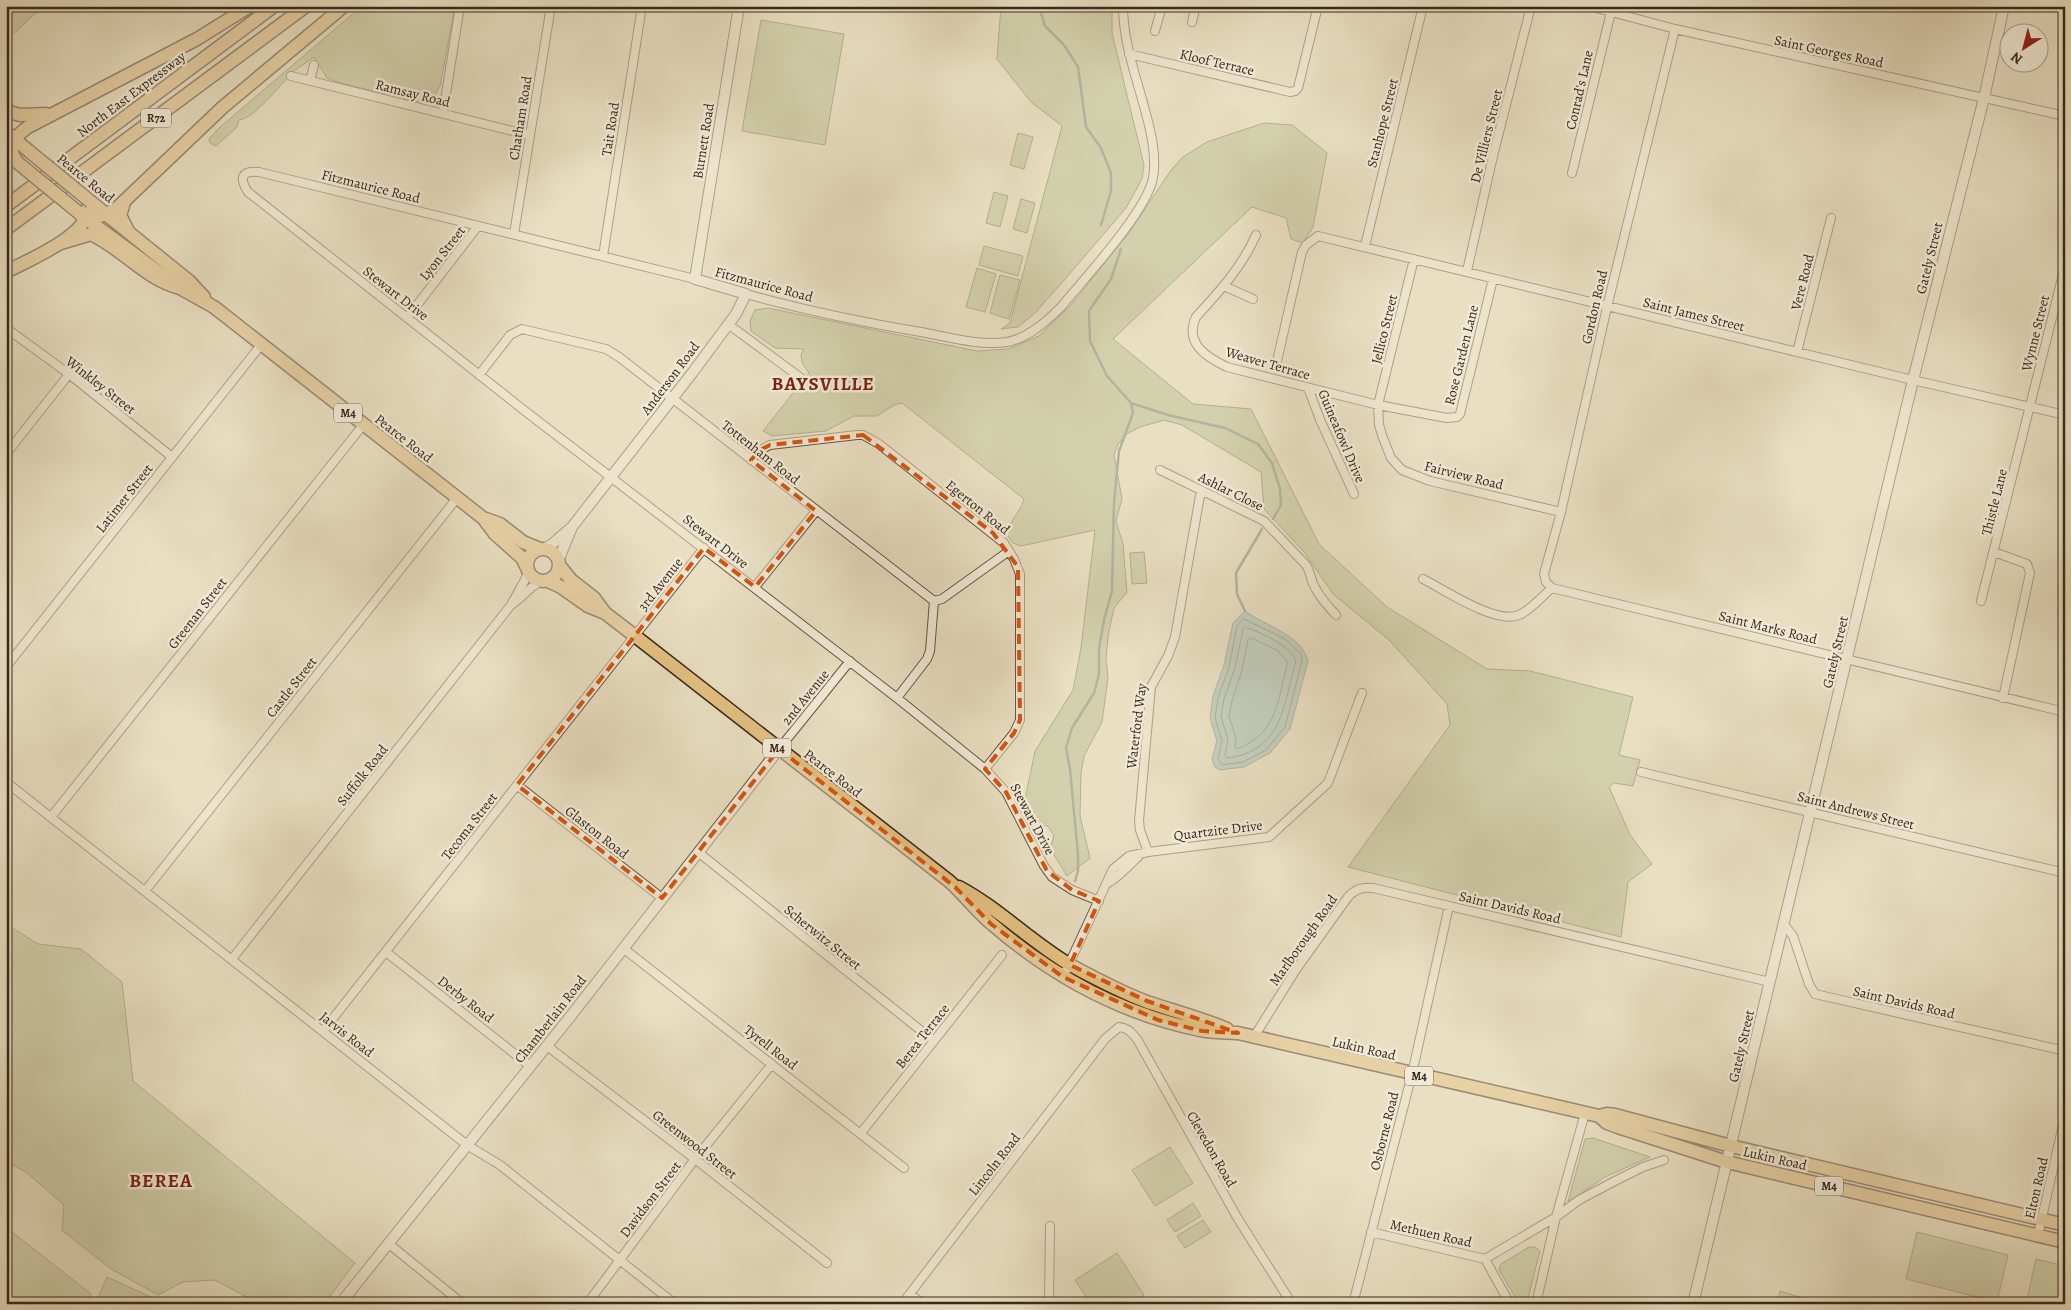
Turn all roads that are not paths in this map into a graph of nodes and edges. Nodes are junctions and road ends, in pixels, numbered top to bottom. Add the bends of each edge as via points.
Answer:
1 (250, 6) edge
2 (274, 6) edge
3 (306, 6) edge
4 (344, 6) edge
5 (460, 6) edge
6 (551, 6) edge
7 (642, 6) edge
8 (739, 6) edge
9 (1123, 6) edge
10 (1162, 6) edge
11 (1196, 6) edge
12 (1318, 6) edge
13 (1424, 6) edge
14 (1531, 6) edge
15 (1589, 6) edge
16 (2004, 6) edge
17 (1611, 12) junction
18 (1192, 22) dead end
19 (1674, 29) junction
20 (1155, 31) dead end
21 (1129, 54) junction
22 (314, 65) dead end
23 (291, 76) dead end
24 (310, 81) junction
25 (1984, 98) junction
26 (62, 109) junction
27 (6, 111) edge
28 (443, 113) junction
29 (2065, 116) edge
30 (529, 135) junction
31 (9, 144) edge
32 (1572, 173) dead end
33 (125, 200) junction
34 (6, 206) edge
35 (86, 211) junction
36 (108, 214) junction
37 (1831, 218) dead end
38 (287, 223) joint
39 (478, 226) junction
40 (6, 229) edge
41 (128, 231) junction
42 (514, 234) junction
43 (1256, 235) dead end
44 (61, 243) junction
45 (1365, 246) junction
46 (603, 256) junction
47 (1414, 259) junction
48 (2065, 266) edge
49 (6, 272) edge
50 (1467, 272) junction
51 (695, 279) junction
52 (1493, 279) junction
53 (1224, 286) junction
54 (180, 288) junction
55 (746, 294) junction
56 (1253, 299) dead end
57 (214, 307) junction
58 (1607, 307) junction
59 (407, 318) junction
60 (728, 324) junction
61 (6, 328) edge
62 (261, 344) junction
63 (1797, 352) junction
64 (1277, 361) dead end
65 (69, 374) junction
66 (479, 375) junction
67 (801, 378) dead end
68 (1913, 380) junction
69 (1308, 388) junction
70 (672, 399) junction
71 (1378, 406) junction
72 (2030, 406) junction
73 (2065, 415) edge
74 (363, 424) junction
75 (6, 454) edge
76 (172, 457) junction
77 (751, 460) junction
78 (1160, 470) dead end
79 (611, 477) junction
80 (1201, 490) junction
81 (1354, 494) dead end
82 (457, 498) junction
83 (816, 510) junction
84 (1561, 512) junction
85 (483, 518) junction
86 (572, 527) junction
87 (704, 548) junction
88 (542, 549) junction
89 (1009, 551) junction
90 (1994, 552) junction
91 (559, 563) junction
92 (528, 569) junction
93 (1423, 579) dead end
94 (545, 581) junction
95 (755, 587) junction
96 (1552, 588) junction
97 (934, 601) junction
98 (1980, 601) dead end
99 (511, 605) junction
100 (605, 613) junction
101 (1336, 616) dead end
102 (635, 636) junction
103 (1847, 659) junction
104 (850, 661) junction
105 (6, 667) edge
106 (1362, 693) dead end
107 (897, 698) junction
108 (2003, 698) junction
109 (2065, 712) edge
110 (779, 749) junction
111 (985, 768) junction
112 (1641, 772) dead end
113 (6, 782) edge
114 (517, 785) junction
115 (1810, 812) junction
116 (51, 817) junction
117 (698, 852) junction
118 (1146, 852) junction
119 (2065, 873) edge
120 (949, 881) junction
121 (146, 891) junction
122 (662, 898) junction
123 (1099, 901) junction
124 (1450, 906) junction
125 (1783, 923) junction
126 (623, 948) junction
127 (386, 952) junction
128 (1002, 954) dead end
129 (232, 959) junction
130 (1070, 965) junction
131 (1064, 977) junction
132 (1770, 982) junction
133 (1107, 984) joint
134 (1102, 998) joint
135 (323, 1031) junction
136 (1238, 1033) junction
137 (1254, 1037) junction
138 (1105, 1039) joint
139 (934, 1041) junction
140 (547, 1046) junction
141 (2065, 1051) edge
142 (772, 1064) junction
143 (530, 1066) junction
144 (1412, 1074) junction
145 (1584, 1113) junction
146 (1599, 1116) junction
147 (2065, 1116) edge
148 (861, 1133) junction
149 (468, 1145) junction
150 (1731, 1146) junction
151 (695, 1159) junction
152 (1664, 1160) dead end
153 (1727, 1162) junction
154 (904, 1168) dead end
155 (1556, 1217) junction
156 (2042, 1219) junction
157 (2065, 1225) edge
158 (1050, 1226) dead end
159 (1372, 1232) junction
160 (2038, 1235) junction
161 (2065, 1242) edge
162 (389, 1244) junction
163 (620, 1259) junction
164 (1484, 1259) junction
165 (827, 1263) dead end
166 (910, 1294) junction
167 (340, 1304) edge
168 (463, 1304) edge
169 (586, 1304) edge
170 (674, 1304) edge
171 (902, 1304) edge
172 (923, 1304) edge
173 (1049, 1304) edge
174 (1292, 1304) edge
175 (1353, 1304) edge
176 (1510, 1304) edge
177 (1536, 1304) edge
178 (1693, 1304) edge

1 - 26 main road via 197,39
2 - 34 main road, North East Expressway / R72
3 - 40 main road, R72
4 - 33 main road via 223,107
5 - 28 street
6 - 30 street, Chatham Road
7 - 46 street, Tait Road
8 - 51 street, Burnett Road
9 - 21 street, Fitzmaurice Road
10 - 20 street
11 - 18 street
12 - 21 street, Kloof Terrace via 1298,88 1290,92
13 - 45 street, Stanhope Street
14 - 50 street, De Villiers Street
15 - 17 street, Saint Georges Road
16 - 25 street, Gately Street
17 - 19 street, Saint Georges Road
17 - 32 street, Conrad's Lane
19 - 25 street, Saint Georges Road
19 - 58 street, Gordon Road
21 - 55 street, Fitzmaurice Road via 1150,134 1153,180 1140,208 1121,233 1060,307 1036,329 1008,342 961,340 836,317
22 - 24 street
23 - 24 street, Ramsay Road
24 - 28 street, Ramsay Road
25 - 29 street, Saint Georges Road
25 - 68 street, Gately Street
26 - 27 main road via 32,115
26 - 31 main road via 36,121
28 - 30 street, Ramsay Road
30 - 42 street, Chatham Road
31 - 35 main road, Pearce Road / M4, bridge via 18,163
31 - 35 main road, Pearce Road / M4, bridge via 28,150 77,190
33 - 36 main road
33 - 41 main road via 120,215
35 - 36 main road, Pearce Road / M4
35 - 44 main road via 80,227
35 - 54 main road, Pearce Road / M4
36 - 41 main road, Pearce Road / M4
37 - 63 street, Vere Road
38 - 39 street, Fitzmaurice Road via 248,192 242,183 245,174 259,172
38 - 59 street, Stewart Drive
39 - 42 street, Fitzmaurice Road
39 - 59 street, Lyon Street
41 - 57 main road, Pearce Road / M4 via 189,281
42 - 46 street, Fitzmaurice Road
43 - 53 street, Weaver Terrace via 1248,253
44 - 49 main road
44 - 54 main road via 91,234 104,240 157,280
45 - 47 street, Saint James Street
45 - 64 street, Saint James Street via 1318,236 1306,245
46 - 51 street, Fitzmaurice Road
47 - 50 street, Saint James Street
47 - 71 street, Jellico Street
48 - 72 street, Wynne Street
50 - 52 street, Saint James Street
51 - 55 street, Fitzmaurice Road
52 - 58 street, Saint James Street
52 - 71 street, Rose Garden Lane via 1460,414 1448,418
53 - 56 street
53 - 69 street, Weaver Terrace via 1196,317 1192,335 1196,344 1216,362 1227,367
54 - 57 main road, Pearce Road / M4
55 - 60 street, Anderson Road
57 - 62 main road, Pearce Road / M4
58 - 63 street, Saint James Street
58 - 84 street, Gordon Road
59 - 66 street, Stewart Drive
60 - 67 street
60 - 70 street, Anderson Road
61 - 65 street, Winkley Street
62 - 74 main road, Pearce Road / M4
62 - 76 street, Latimer Street
63 - 68 street, Saint James Street
65 - 75 street
65 - 76 street, Winkley Street
66 - 70 street, Tottenham Road via 510,335 522,329 606,349
66 - 79 street, Stewart Drive
68 - 72 street, Saint James Street
68 - 103 street, Gately Street
69 - 71 street, Weaver Terrace
69 - 81 street, Guineafowl Drive
70 - 77 street, Tottenham Road
70 - 79 street, Anderson Road
71 - 84 street, Fairview Road via 1383,438 1402,470 1430,481
72 - 73 street, Saint James Street
72 - 90 street, Thistle Lane
74 - 82 main road, Pearce Road / M4
74 - 116 street, Greenan Street
76 - 105 street, Latimer Street
77 - 83 street, Tottenham Road
77 - 89 street, Egerton Road via 770,444 863,435 993,533
78 - 80 street, Ashlar Close
79 - 86 street, Anderson Road
79 - 87 street, Stewart Drive
80 - 101 street, Ashlar Close via 1264,521 1306,565 1323,600
80 - 118 street, Waterford Way via 1175,637 1151,687 1139,822
82 - 85 main road, Pearce Road / M4
82 - 121 street, Castle Street
83 - 95 street
83 - 97 street, Tottenham Road
84 - 96 street, Gordon Road via 1544,574
85 - 88 main road, Pearce Road / M4 via 500,524 524,542
85 - 92 main road, Pearce Road / M4 via 495,534 522,558
86 - 88 street
86 - 91 street
87 - 95 street, Stewart Drive
87 - 102 street, 3rd Avenue
88 - 91 main road, Pearce Road / M4 via 553,553
88 - 92 main road via 530,556
89 - 97 street via 942,599
89 - 111 street, Egerton Road via 1020,574 1020,720 1014,733
90 - 98 street
90 - 108 street, Thistle Lane via 2021,560 2027,564 2030,573
91 - 94 main road via 557,574
91 - 100 main road, Pearce Road / M4 via 571,580 594,598
92 - 94 main road, Pearce Road / M4 via 532,577
92 - 99 street, Suffolk Road
93 - 96 street via 1489,614 1505,618 1521,614
94 - 99 street, Suffolk Road via 530,588
94 - 100 main road, Pearce Road / M4
95 - 104 street, Stewart Drive
96 - 103 street, Saint Marks Road
97 - 107 street via 927,659
99 - 129 street, Suffolk Road
100 - 102 main road, Pearce Road / M4
102 - 110 main road, Pearce Road / M4
102 - 114 street, Tecoma Street
103 - 108 street, Saint Marks Road
103 - 115 street, Gately Street
104 - 107 street, Stewart Drive
104 - 110 street, 2nd Avenue
106 - 118 street, Quartzite Drive via 1328,783 1272,835 1265,839
107 - 111 street, Stewart Drive
108 - 109 street, Saint Marks Road
110 - 117 street, Chamberlain Road
110 - 120 main road, Pearce Road / M4
111 - 123 street, Stewart Drive via 1006,792 1052,877
112 - 115 street, Saint Andrews Street
113 - 116 street, Jarvis Road
114 - 122 street, Glaston Road
114 - 127 street, Tecoma Street
115 - 119 street, Saint Andrews Street
115 - 125 street, Gately Street
116 - 121 street, Jarvis Road
117 - 122 street, Chamberlain Road
117 - 139 street, Scherwitz Street
118 - 123 street, Quartzite Drive via 1129,856 1117,865 1109,875
120 - 130 main road, Pearce Road / M4 via 975,896
120 - 131 main road, Pearce Road / M4 via 991,924
121 - 129 street, Jarvis Road
122 - 126 street, Chamberlain Road
123 - 130 street, Quartzite Drive
124 - 132 street, Saint Davids Road
124 - 137 street, Marlborough Road via 1373,888 1356,890 1295,971
124 - 144 street, Osborne Road
125 - 132 street, Gately Street
125 - 141 street, Saint Davids Road via 1794,936 1808,984 1815,994
126 - 140 street, Chamberlain Road
126 - 142 street, Tyrell Road
127 - 135 street, Tecoma Street
127 - 143 street, Derby Road
128 - 139 street, Berea Terrace
129 - 135 street, Jarvis Road
130 - 131 street, Quartzite Drive
130 - 133 main road, Pearce Road / M4
131 - 134 main road, Pearce Road / M4
132 - 150 street, Gately Street
133 - 136 main road, Lukin Road / M4 via 1146,1002
134 - 136 main road, Lukin Road / M4 via 1158,1020 1202,1031
135 - 149 street, Jarvis Road
136 - 137 main road, Lukin Road / M4
137 - 144 main road, Lukin Road / M4
138 - 166 street, Lincoln Road
138 - 174 street, Clevedon Road via 1119,1028 1130,1031 1137,1039 1238,1219
139 - 148 street, Berea Terrace
140 - 143 street, Chamberlain Road
140 - 151 street, Greenwood Street
142 - 148 street, Tyrell Road
142 - 151 street, Davidson Street
143 - 149 street, Chamberlain Road
144 - 145 main road, Lukin Road / M4
144 - 159 street, Osborne Road
145 - 146 main road, Lukin Road / M4
145 - 155 street
146 - 150 main road, Lukin Road / M4 via 1616,1115
146 - 153 main road, Lukin Road / M4 via 1618,1127
147 - 156 street, Elton Road
148 - 154 street, Tyrell Road
149 - 162 street, Chamberlain Road
149 - 163 street, Jarvis Road via 500,1165
150 - 153 street, Gately Street
150 - 156 main road, Lukin Road / M4
151 - 163 street, Davidson Street
151 - 165 street, Greenwood Street
152 - 155 street, Methuen Road via 1613,1182
153 - 160 main road, Lukin Road / M4
153 - 178 street, Gately Street
155 - 164 street, Methuen Road
155 - 177 street
156 - 157 main road, Lukin Road / M4
156 - 160 street, Elton Road
158 - 173 street
159 - 164 street, Methuen Road
159 - 175 street, Osborne Road
160 - 161 main road, Lukin Road / M4
162 - 167 street, Chamberlain Road
162 - 168 street
163 - 169 street, Davidson Street
163 - 170 street, Jarvis Road
164 - 176 street, Methuen Road
166 - 171 street, Lincoln Road
166 - 172 street

